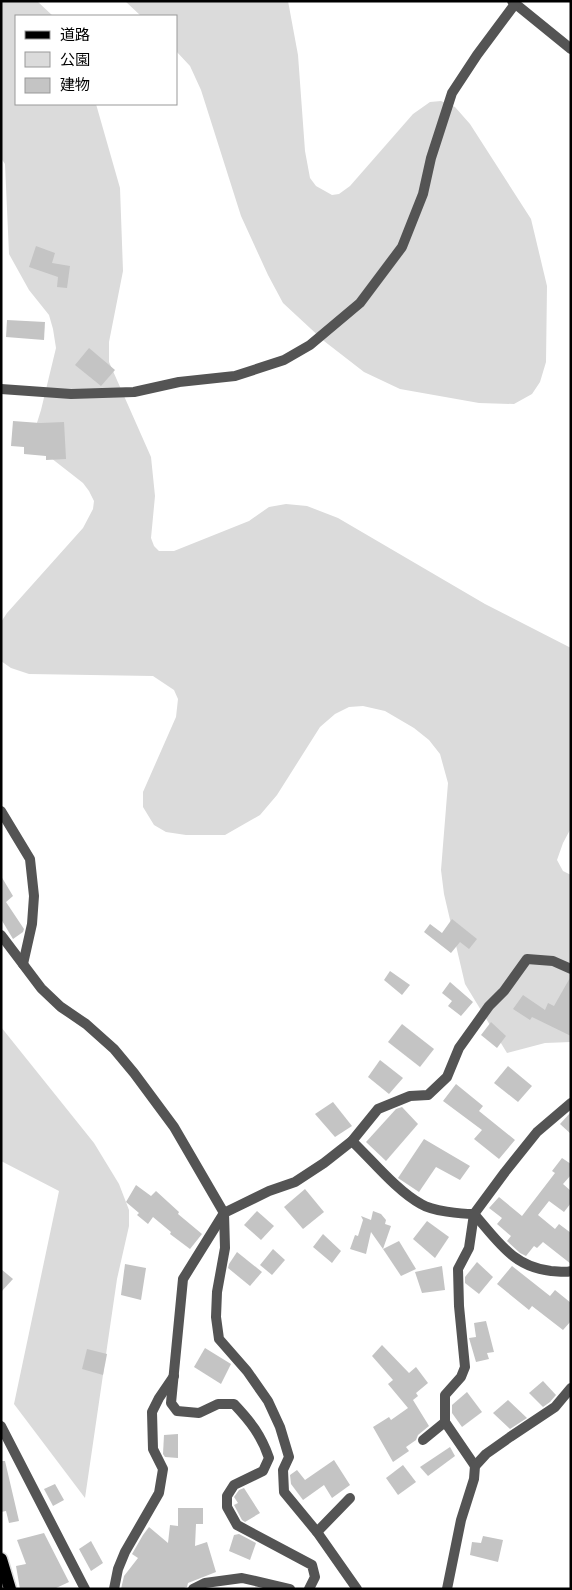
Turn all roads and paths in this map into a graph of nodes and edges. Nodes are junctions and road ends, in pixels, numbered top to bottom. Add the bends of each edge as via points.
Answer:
1 (514, 2) edge
2 (571, 49) edge
3 (1, 389) edge
4 (1, 811) edge
5 (1, 935) edge
6 (23, 964) junction
7 (571, 969) edge
8 (571, 1103) edge
9 (352, 1141) junction
10 (224, 1213) junction
11 (474, 1214) junction
12 (571, 1271) edge
13 (174, 1375) junction
14 (571, 1388) edge
15 (445, 1422) junction
16 (1, 1426) edge
17 (423, 1440) dead end
18 (475, 1466) junction
19 (350, 1498) dead end
20 (317, 1532) junction
21 (1, 1559) edge
22 (10, 1589) edge
23 (85, 1589) edge
24 (114, 1589) edge
25 (193, 1589) edge
26 (290, 1589) edge
27 (309, 1589) edge
28 (358, 1589) edge
29 (447, 1589) edge

1 - 2 street
1 - 3 street via 452,93 430,158 423,194 402,247 360,303 310,345 284,360 235,376 179,382 134,392 70,394
4 - 6 street via 30,859 34,896
5 - 6 street
6 - 10 street via 40,988 114,1049 134,1073 174,1127
7 - 9 street via 553,961 528,959 459,1048 447,1077 428,1095 410,1096 378,1109
8 - 11 street via 537,1132
9 - 10 street via 295,1182
9 - 11 street via 400,1189 422,1205
10 - 13 street via 184,1279
10 - 20 street via 225,1248 216,1317 219,1339 268,1401 289,1457 284,1470 284,1492
11 - 12 street via 509,1252 526,1265 543,1270
11 - 15 street via 469,1248 458,1269 465,1367 461,1377 445,1395
13 - 24 street via 152,1412 153,1449 163,1469 159,1493 125,1552
13 - 27 street via 171,1403 177,1411 199,1413 218,1404 234,1404 262,1438 269,1458 263,1471 234,1485 227,1496 227,1507 237,1525 312,1565 315,1577
14 - 18 street via 555,1407 486,1454
15 - 17 street
15 - 18 street
16 - 23 street
18 - 29 street
19 - 20 street
20 - 28 street
21 - 22 main road
25 - 26 street via 205,1583 242,1578

